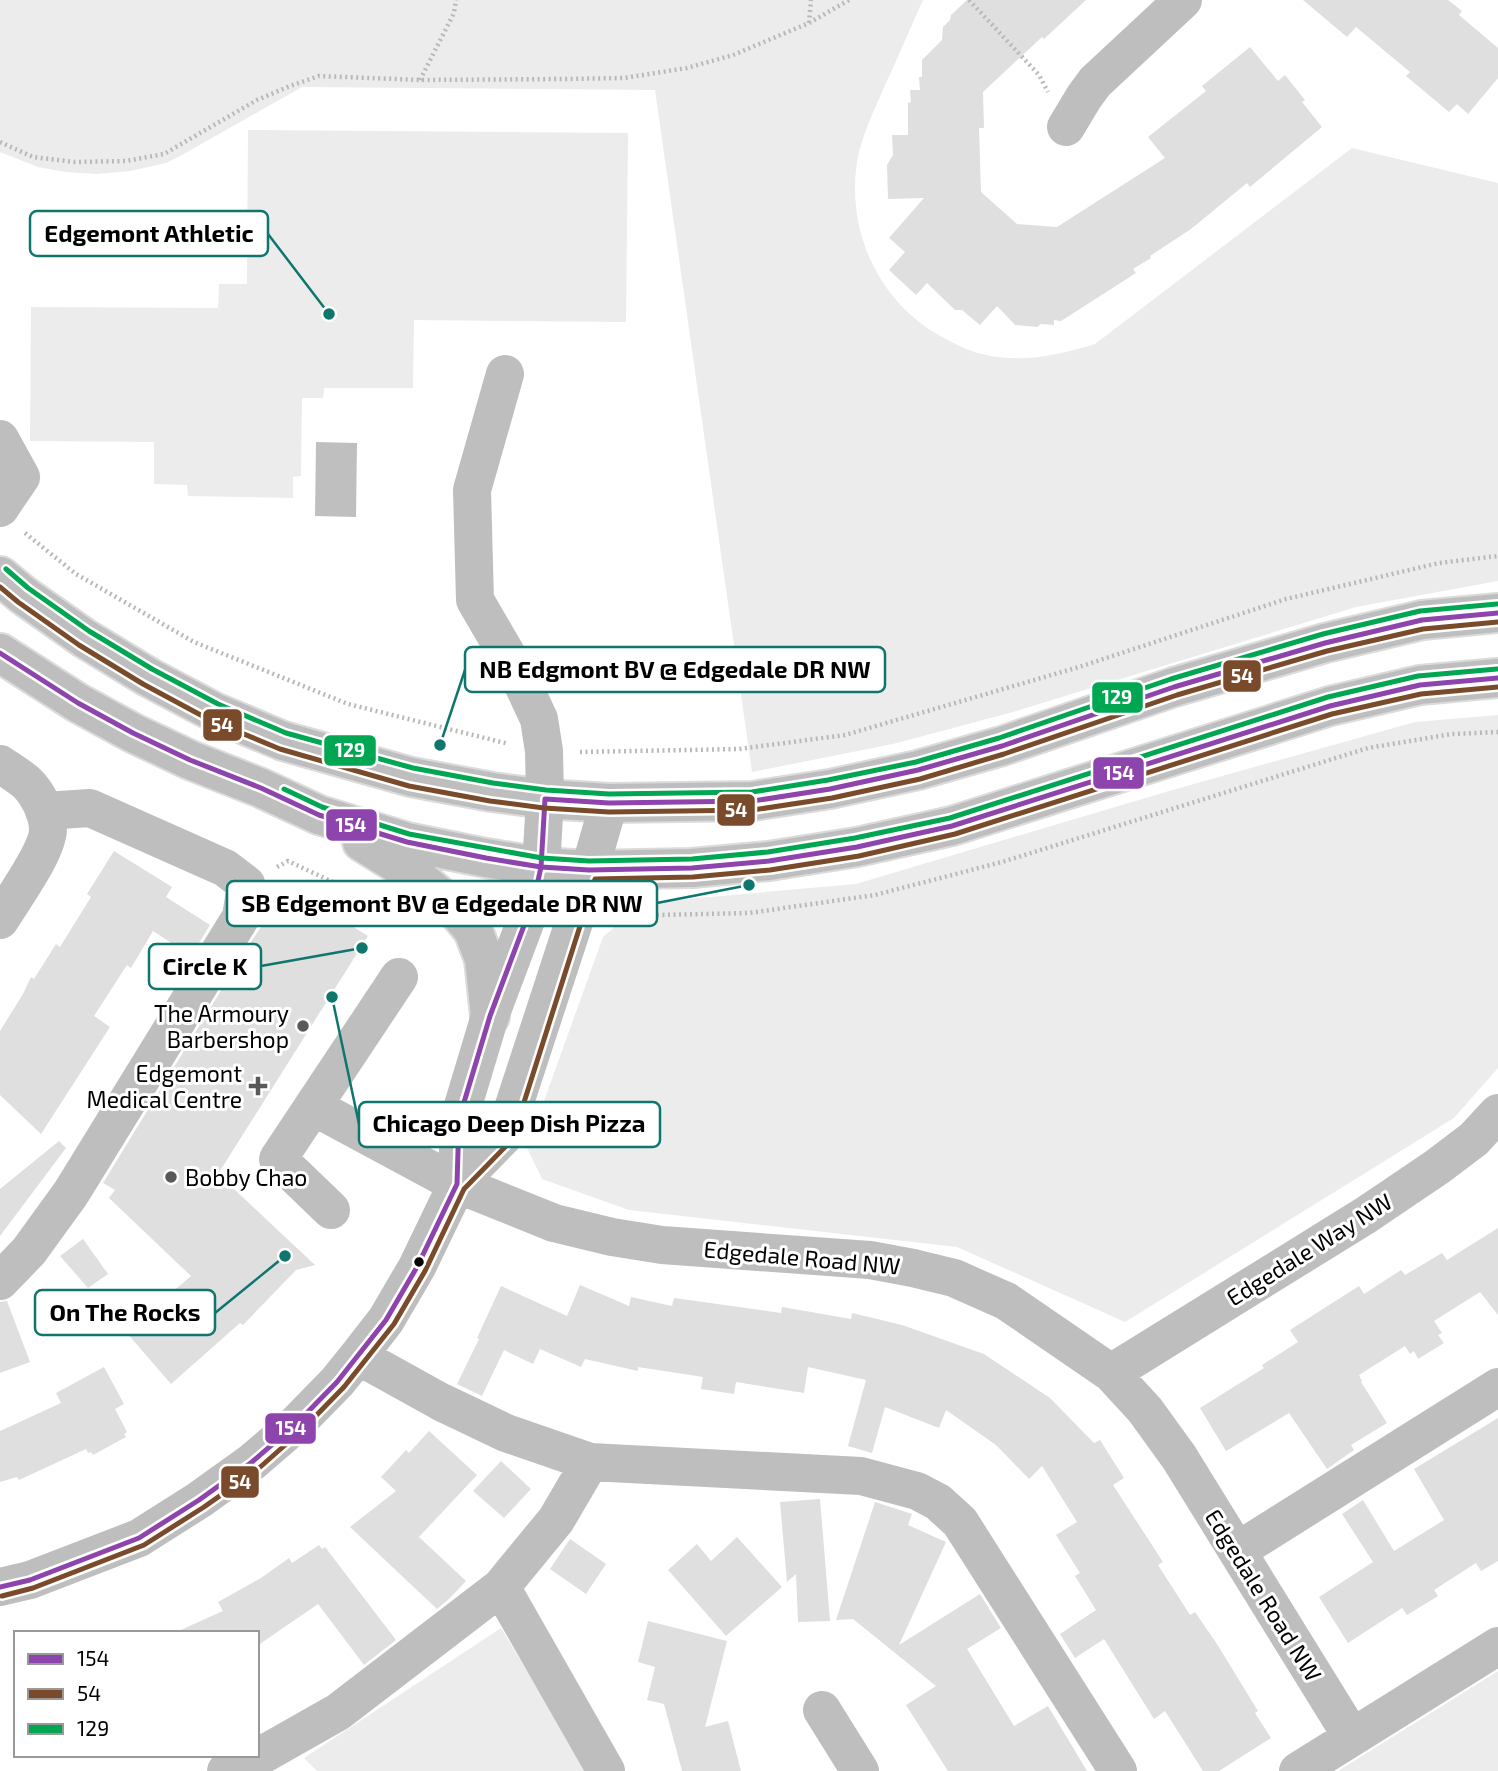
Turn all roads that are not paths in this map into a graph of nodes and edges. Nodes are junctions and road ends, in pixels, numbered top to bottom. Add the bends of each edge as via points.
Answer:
1 (1183, 0) edge
2 (1066, 127) road end
3 (505, 374) dead end
4 (0, 439) edge
5 (11, 519) edge
6 (0, 576) edge
7 (1498, 613) edge
8 (0, 653) edge
9 (1498, 678) edge
10 (0, 764) edge
11 (545, 799) junction
12 (609, 803) junction
13 (44, 811) junction
14 (318, 815) junction
15 (541, 867) junction
16 (589, 870) junction
17 (0, 920) edge
18 (399, 977) dead end
19 (491, 1016) junction
20 (314, 1107) junction
21 (1498, 1113) edge
22 (457, 1184) junction
23 (331, 1210) dead end
24 (0, 1281) edge
25 (358, 1356) junction
26 (1111, 1373) junction
27 (1498, 1387) edge
28 (590, 1462) junction
29 (1237, 1551) junction
30 (0, 1587) edge
31 (501, 1587) junction
32 (1498, 1646) edge
33 (822, 1710) dead end
34 (1352, 1737) junction
35 (259, 1757) edge
36 (259, 1757) edge
37 (226, 1771) edge
38 (606, 1771) edge
39 (860, 1771) edge
40 (1118, 1771) edge
41 (1298, 1771) edge

1 - 2 street via 1095,82
3 - 11 street via 472,490 475,600 539,719
4 - 5 street via 21,477
6 - 11 street via 84,638 148,677 283,741 411,777
7 - 12 street via 1422,620 1325,643 1174,687 1002,746 830,789 753,801
8 - 14 street via 133,733
9 - 16 street via 1420,685 1330,706 952,826 857,847 692,868
10 - 13 street via 27,783
11 - 12 street
11 - 15 street
12 - 16 street
13 - 17 street via 48,829 42,852
13 - 24 street via 90,808 225,868 246,884 241,917 71,1193 29,1251
14 - 15 street via 407,842
14 - 19 street via 412,873 456,910 473,930 484,959
15 - 16 street
15 - 19 street
16 - 22 street via 503,1136
18 - 20 street
19 - 22 street via 459,1119
20 - 22 street, Edgedale Road NW
20 - 23 street via 278,1159
21 - 26 street, Edgedale Way NW via 1474,1139 1366,1215
22 - 25 street via 417,1267
22 - 26 street, Edgedale Road NW via 554,1223 612,1237 662,1245 870,1260 954,1278 1006,1301
25 - 28 street via 506,1433
25 - 30 street via 296,1424 199,1500 139,1538
26 - 29 street, Edgedale Road NW via 1172,1448
27 - 29 street
28 - 31 street via 556,1520
28 - 40 street via 861,1476 917,1491 938,1502 960,1522
29 - 34 street, Edgedale Road NW
31 - 35 street via 338,1712
31 - 38 street
32 - 34 street
33 - 39 street
34 - 41 street
36 - 37 street

